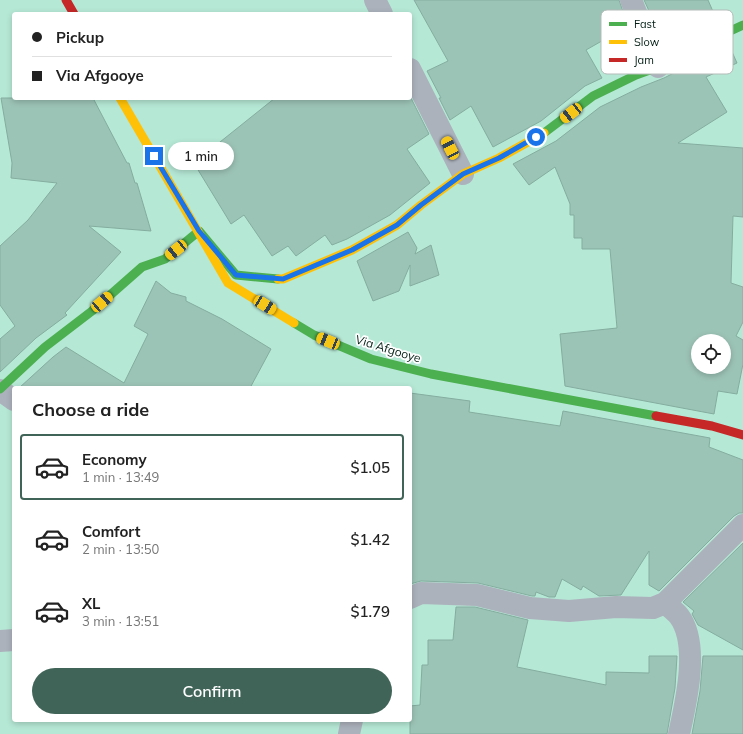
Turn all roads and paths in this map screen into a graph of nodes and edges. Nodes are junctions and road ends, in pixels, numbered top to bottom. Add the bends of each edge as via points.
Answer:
1 (66, 0) edge
2 (375, 0) edge
3 (631, 0) edge
4 (635, 10) edge
5 (73, 12) edge
6 (381, 12) edge
7 (743, 25) edge
8 (733, 30) edge
9 (412, 73) edge
10 (638, 74) edge
11 (121, 100) edge
12 (463, 174) junction
13 (199, 231) junction
14 (0, 390) edge
15 (12, 399) edge
16 (743, 435) edge
17 (743, 525) edge
18 (412, 597) edge
19 (665, 603) junction
20 (12, 640) edge
21 (0, 641) edge
22 (352, 722) edge
23 (349, 734) edge
24 (679, 734) edge

1 - 5 street
2 - 6 street
3 - 4 street
7 - 8 street
9 - 12 street
10 - 12 street via 593,96 548,131
11 - 13 street, Via Afgooye
12 - 13 street via 397,225 352,250 283,279 236,275
13 - 14 street via 165,259 142,267 92,311 45,347
13 - 16 street, Via Afgooye via 228,283 314,335 372,359 431,374 712,426
14 - 15 street
17 - 19 street
18 - 19 street via 420,593 477,595 530,608 569,611 616,607 653,608
19 - 24 street via 679,616 685,628 690,651 688,692
20 - 21 street
22 - 23 street

